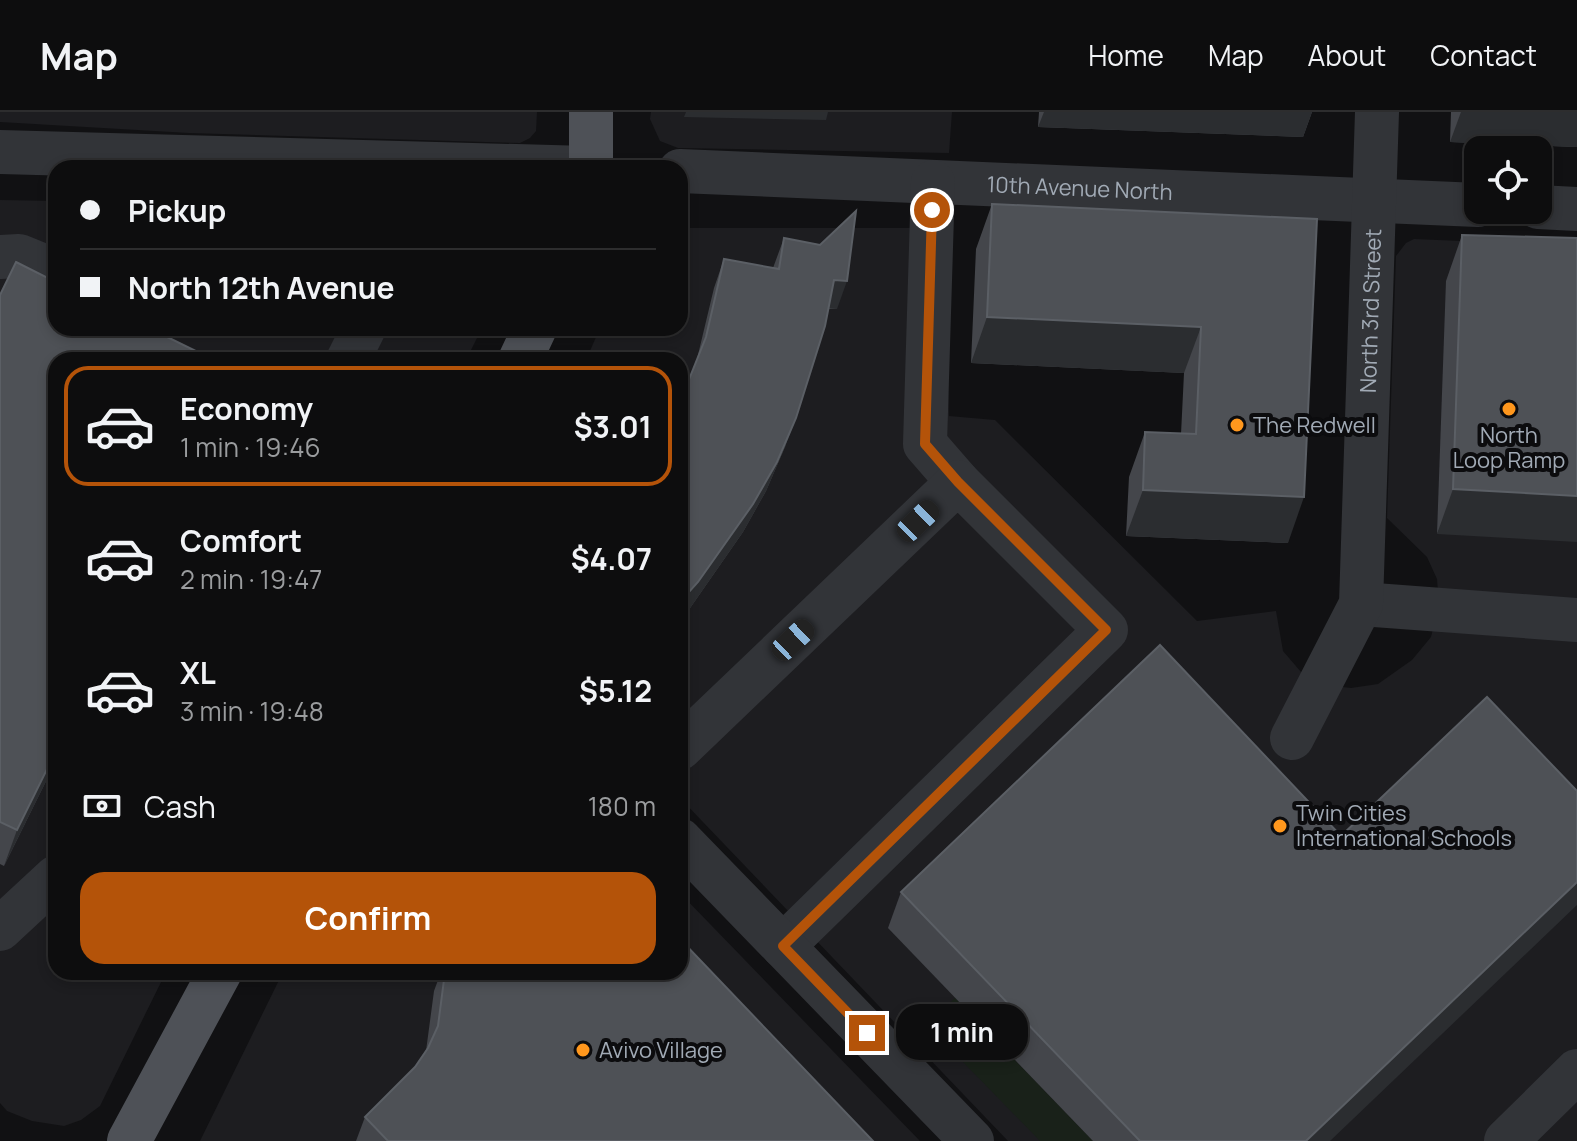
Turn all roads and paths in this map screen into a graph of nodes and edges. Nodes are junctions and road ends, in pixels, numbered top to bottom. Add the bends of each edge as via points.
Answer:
1 (591, 112) edge
2 (1377, 112) edge
3 (0, 152) edge
4 (106, 160) edge
5 (589, 160) edge
6 (688, 171) edge
7 (933, 182) junction
8 (1373, 200) junction
9 (1464, 204) edge
10 (1552, 208) edge
11 (1577, 209) edge
12 (0, 257) edge
13 (48, 268) edge
14 (958, 482) junction
15 (1361, 604) junction
16 (1577, 620) edge
17 (1292, 738) dead end
18 (688, 740) edge
19 (688, 848) edge
20 (48, 884) edge
21 (0, 929) edge
22 (783, 946) junction
23 (216, 980) edge
24 (1577, 1071) edge
25 (129, 1141) edge
26 (972, 1141) edge
27 (1506, 1141) edge

1 - 5 main road
2 - 8 street, North 3rd Street
3 - 4 street
6 - 7 street, 10th Avenue North
7 - 8 street, 10th Avenue North
7 - 14 street via 925,444
8 - 9 street, 10th Avenue North
8 - 15 street, North 3rd Street
10 - 11 street
12 - 13 street via 19,256
14 - 18 street
14 - 22 street via 1106,630
15 - 16 street
15 - 17 street
19 - 22 street
20 - 21 street
22 - 26 street
23 - 25 main road
24 - 27 street

